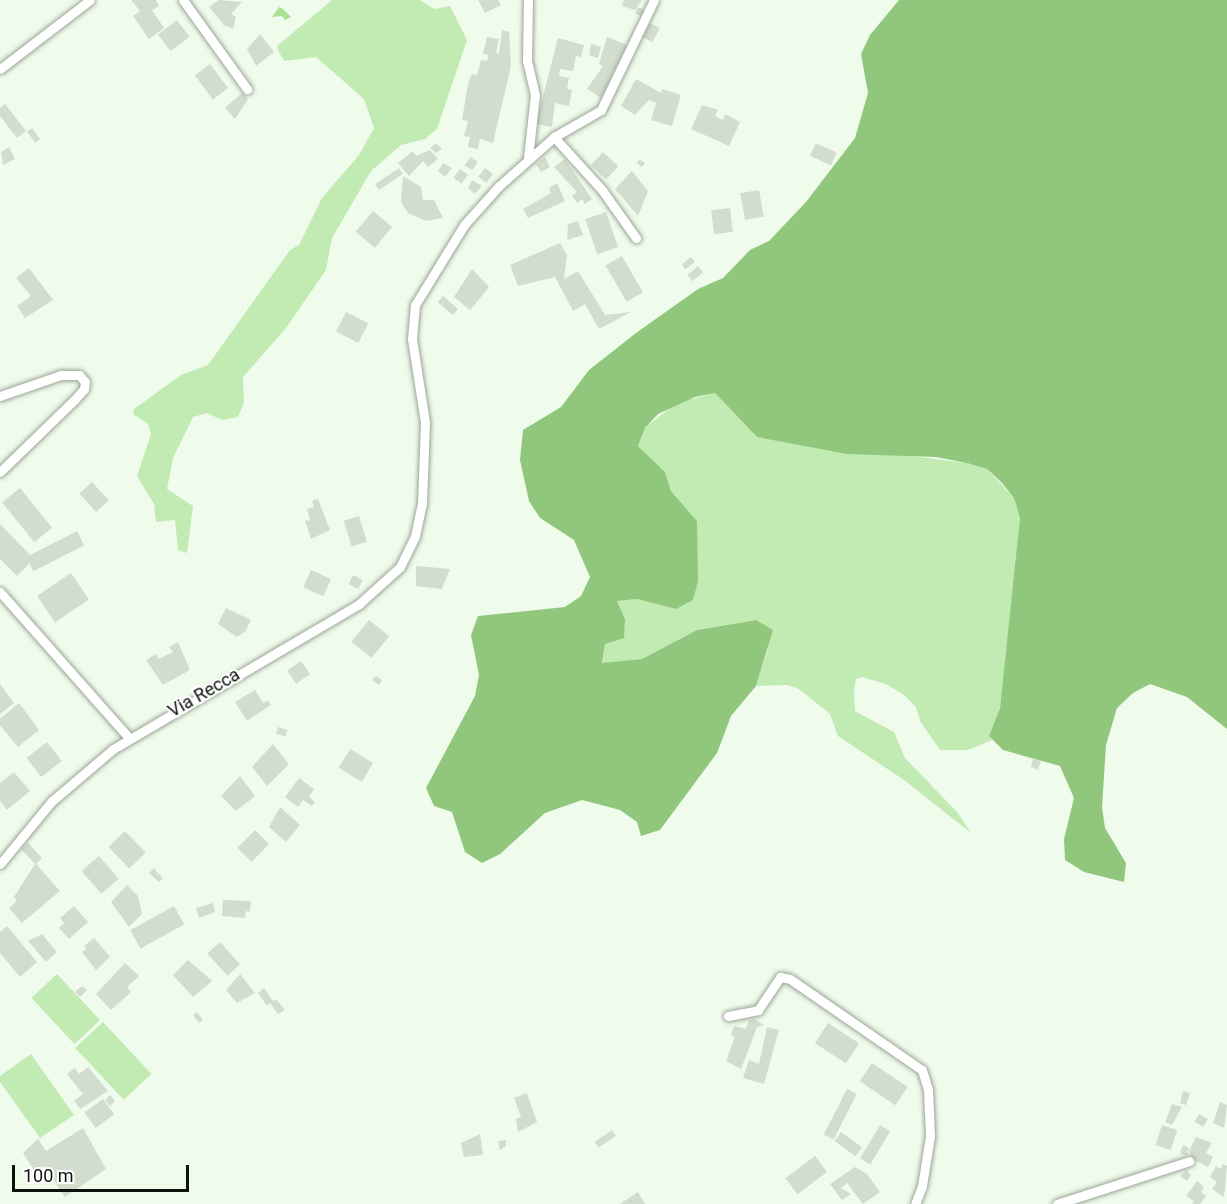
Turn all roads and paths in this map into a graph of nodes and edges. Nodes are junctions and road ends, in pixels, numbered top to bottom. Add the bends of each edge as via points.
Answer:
1 (90, 0) edge
2 (183, 0) edge
3 (528, 0) edge
4 (654, 0) edge
5 (0, 69) edge
6 (247, 89) dead end
7 (554, 137) junction
8 (528, 158) junction
9 (636, 238) dead end
10 (0, 396) edge
11 (0, 472) edge
12 (0, 592) edge
13 (129, 738) junction
14 (0, 864) edge
15 (728, 1016) dead end
16 (1189, 1161) dead end
17 (915, 1204) edge
18 (1057, 1204) edge

1 - 5 street
2 - 6 street
3 - 8 street via 527,61 535,95
4 - 7 street, Via Recca via 601,110
7 - 8 street, Via Recca
7 - 9 street via 602,190
8 - 13 street, Via Recca via 464,225 415,305 412,339 425,422 422,504 416,536 400,567 368,598
10 - 11 street via 61,375 79,375 85,382 84,389
12 - 13 street
13 - 14 street, Via Recca via 58,795
15 - 17 street via 758,1010 780,977 790,979 922,1070 928,1090 930,1136
16 - 18 street

